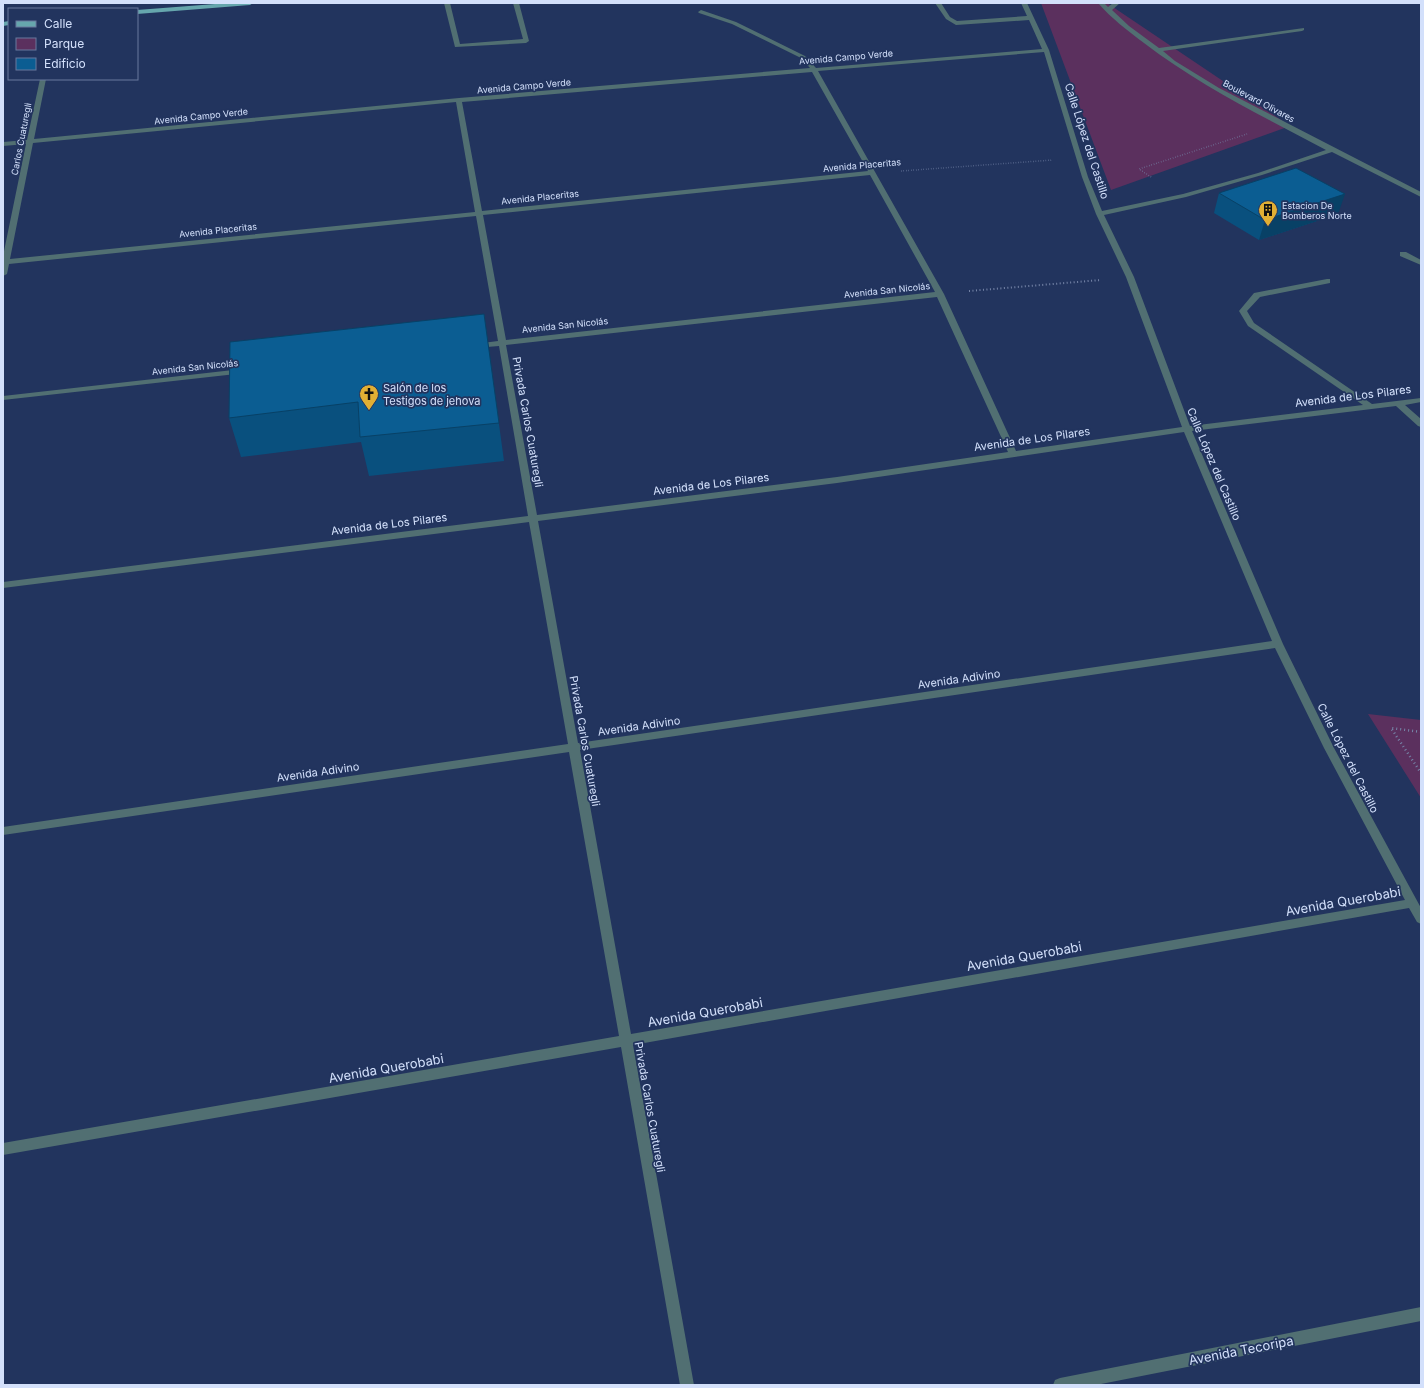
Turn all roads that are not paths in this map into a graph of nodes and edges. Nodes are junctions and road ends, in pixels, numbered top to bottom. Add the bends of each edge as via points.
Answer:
1 (250, 3) edge
2 (447, 3) edge
3 (516, 3) edge
4 (938, 3) edge
5 (1024, 3) edge
6 (1101, 3) edge
7 (1117, 3) edge
8 (1108, 10) junction
9 (138, 12) edge
10 (701, 12) dead end
11 (1031, 18) junction
12 (1302, 29) dead end
13 (1046, 50) junction
14 (1158, 50) junction
15 (814, 69) junction
16 (43, 80) edge
17 (459, 100) junction
18 (30, 142) junction
19 (3, 144) edge
20 (1332, 150) junction
21 (872, 173) junction
22 (1421, 195) edge
23 (478, 214) junction
24 (1100, 214) junction
25 (1403, 254) dead end
26 (4, 262) edge
27 (1421, 264) edge
28 (3, 274) edge
29 (1327, 281) dead end
30 (940, 294) junction
31 (502, 342) junction
32 (470, 346) edge
33 (254, 370) edge
34 (3, 398) edge
35 (1421, 400) edge
36 (1397, 402) junction
37 (1370, 406) junction
38 (1421, 424) edge
39 (1187, 429) junction
40 (1013, 454) junction
41 (533, 519) junction
42 (3, 585) edge
43 (1278, 644) junction
44 (574, 747) junction
45 (3, 831) edge
46 (1412, 903) junction
47 (1421, 919) edge
48 (626, 1040) junction
49 (3, 1149) edge
50 (1421, 1314) edge
51 (688, 1385) edge
52 (1060, 1385) edge

1 - 9 main road
2 - 3 street via 457,46 526,40
4 - 11 street via 948,18 956,23
5 - 11 street, Calle López del Castillo
6 - 8 street, Boulevard Olivares
7 - 8 street
8 - 14 street, Boulevard Olivares
10 - 15 street via 734,23 803,57
11 - 13 street, Calle López del Castillo
12 - 14 street
13 - 15 street, Avenida Campo Verde
13 - 24 street, Calle López del Castillo
14 - 20 street, Boulevard Olivares via 1217,89
15 - 17 street, Avenida Campo Verde
15 - 21 street
16 - 18 street, Carlos Cuaturegli
17 - 18 street, Avenida Campo Verde
17 - 23 street, Privada Carlos Cuaturegli
18 - 19 street, Avenida Campo Verde
18 - 26 street, Carlos Cuaturegli
20 - 22 street, Boulevard Olivares
20 - 24 street via 1191,194
21 - 23 street, Avenida Placeritas
21 - 30 street
23 - 26 street, Avenida Placeritas
23 - 31 street, Privada Carlos Cuaturegli
24 - 39 street, Calle López del Castillo via 1130,277
25 - 27 street
26 - 28 street, Carlos Cuaturegli
29 - 37 street via 1257,295 1243,311 1251,324
30 - 31 street, Avenida San Nicolás
30 - 40 street
31 - 32 street, Avenida San Nicolás
31 - 41 street, Privada Carlos Cuaturegli
33 - 34 street, Avenida San Nicolás
35 - 36 street, Avenida de Los Pilares
36 - 37 street, Avenida de Los Pilares
36 - 38 street
37 - 39 street, Avenida de Los Pilares
39 - 40 street, Avenida de Los Pilares
39 - 43 street, Calle López del Castillo
40 - 41 street, Avenida de Los Pilares via 837,480
41 - 42 street, Avenida de Los Pilares
41 - 44 street, Privada Carlos Cuaturegli
43 - 44 street, Avenida Adivino
43 - 46 street, Calle López del Castillo via 1329,748
44 - 45 street, Avenida Adivino
44 - 48 street, Privada Carlos Cuaturegli
46 - 47 street, Calle López del Castillo
46 - 48 street, Avenida Querobabi
48 - 49 street, Avenida Querobabi
48 - 51 street, Privada Carlos Cuaturegli
50 - 52 street, Avenida Tecoripa

